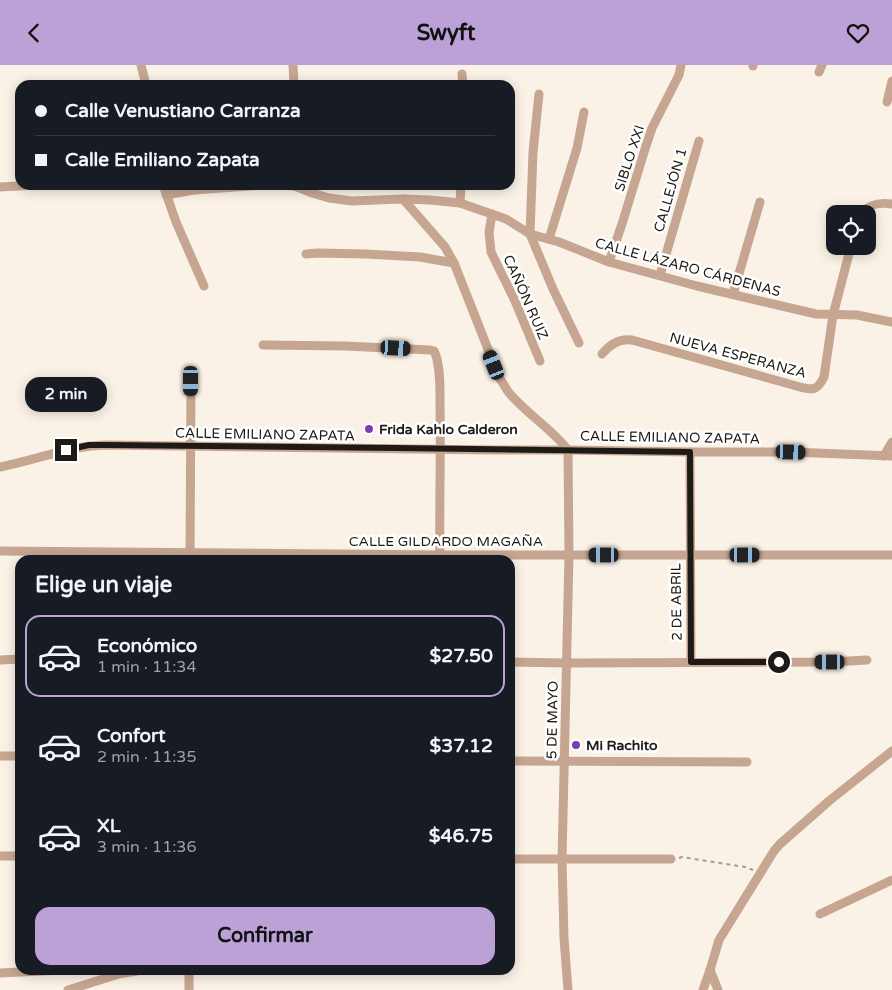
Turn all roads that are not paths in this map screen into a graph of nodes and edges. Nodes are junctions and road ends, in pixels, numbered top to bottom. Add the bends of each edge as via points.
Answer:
1 (142, 65) edge
2 (293, 65) edge
3 (681, 65) edge
4 (462, 74) dead end
5 (145, 80) edge
6 (294, 80) edge
7 (463, 80) edge
8 (892, 81) edge
9 (538, 94) dead end
10 (887, 102) dead end
11 (584, 112) dead end
12 (699, 141) dead end
13 (15, 186) edge
14 (0, 187) edge
15 (164, 190) edge
16 (194, 190) edge
17 (306, 190) edge
18 (461, 190) edge
19 (166, 195) junction
20 (403, 199) junction
21 (760, 202) dead end
22 (460, 203) junction
23 (892, 204) edge
24 (873, 205) edge
25 (492, 214) junction
26 (530, 234) junction
27 (549, 239) junction
28 (306, 254) dead end
29 (849, 255) edge
30 (609, 262) junction
31 (454, 263) junction
32 (660, 275) junction
33 (204, 286) dead end
34 (734, 295) junction
35 (833, 315) junction
36 (892, 322) edge
37 (580, 343) dead end
38 (263, 345) dead end
39 (602, 355) dead end
40 (540, 361) dead end
41 (191, 381) dead end
42 (892, 442) edge
43 (190, 446) junction
44 (441, 449) junction
45 (568, 450) junction
46 (690, 452) junction
47 (888, 456) edge
48 (0, 467) edge
49 (0, 551) edge
50 (127, 555) edge
51 (190, 555) edge
52 (440, 555) edge
53 (570, 555) junction
54 (690, 555) junction
55 (892, 555) edge
56 (515, 556) edge
57 (15, 659) edge
58 (0, 660) edge
59 (867, 660) dead end
60 (515, 662) edge
61 (691, 662) junction
62 (567, 663) junction
63 (892, 751) edge
64 (0, 756) edge
65 (15, 756) edge
66 (515, 761) edge
67 (565, 761) junction
68 (747, 762) dead end
69 (0, 856) edge
70 (15, 856) edge
71 (515, 859) edge
72 (672, 859) dead end
73 (562, 860) junction
74 (892, 880) edge
75 (820, 914) dead end
76 (710, 970) junction
77 (15, 972) edge
78 (0, 973) edge
79 (117, 975) edge
80 (189, 975) edge
81 (96, 986) edge
82 (68, 990) edge
83 (189, 990) edge
84 (568, 990) edge
85 (703, 990) edge
86 (718, 990) edge

1 - 5 street
2 - 6 street
3 - 30 street, SIBLO XXI via 650,135
4 - 7 street
8 - 10 street
9 - 26 street
11 - 27 street via 577,148
12 - 32 street, CALLEJÓN 1
13 - 14 street
15 - 19 street
16 - 19 street
17 - 20 street, CALLE LÁZARO CÁRDENAS via 352,201
18 - 22 street
19 - 33 street
20 - 22 street, CALLE LÁZARO CÁRDENAS
20 - 31 street via 445,247
21 - 34 street
22 - 25 street, CALLE LÁZARO CÁRDENAS
23 - 24 street
25 - 26 street, CALLE LÁZARO CÁRDENAS
25 - 40 street, CAÑÓN RUIZ via 489,232 491,251
26 - 27 street, CALLE LÁZARO CÁRDENAS
26 - 37 street
27 - 30 street, CALLE LÁZARO CÁRDENAS
28 - 31 street via 420,257
29 - 35 street, NUEVA ESPERANZA
30 - 32 street, CALLE LÁZARO CÁRDENAS
31 - 45 street via 499,377 510,394
32 - 34 street, CALLE LÁZARO CÁRDENAS
34 - 35 street, CALLE LÁZARO CÁRDENAS via 816,315
35 - 36 street, CALLE LÁZARO CÁRDENAS via 857,315
35 - 39 street, NUEVA ESPERANZA via 824,377 816,388 800,387 632,340 615,342
38 - 44 street via 434,351 440,383
41 - 43 street
42 - 47 street
43 - 44 street, CALLE EMILIANO ZAPATA
43 - 48 street, CALLE EMILIANO ZAPATA via 89,445
43 - 51 street
44 - 45 street, CALLE EMILIANO ZAPATA
44 - 52 street
45 - 46 street, CALLE EMILIANO ZAPATA
45 - 53 street, 5 DE MAYO
46 - 47 street, CALLE EMILIANO ZAPATA
46 - 54 street, 2 DE ABRIL
49 - 50 street, CALLE GILDARDO MAGAÑA
53 - 54 street, CALLE GILDARDO MAGAÑA
53 - 56 street, CALLE GILDARDO MAGAÑA
53 - 62 street, 5 DE MAYO
54 - 55 street, CALLE GILDARDO MAGAÑA
54 - 61 street, 2 DE ABRIL
57 - 58 street
59 - 61 street
60 - 62 street
61 - 62 street
62 - 67 street, 5 DE MAYO
63 - 76 street via 829,801 774,851 719,940
64 - 65 street
66 - 67 street
67 - 68 street
67 - 73 street, 5 DE MAYO
69 - 70 street
71 - 73 street
72 - 73 street
73 - 84 street, 5 DE MAYO
74 - 75 street
76 - 85 street
76 - 86 street
77 - 78 street
79 - 81 street
80 - 83 street
81 - 82 street

